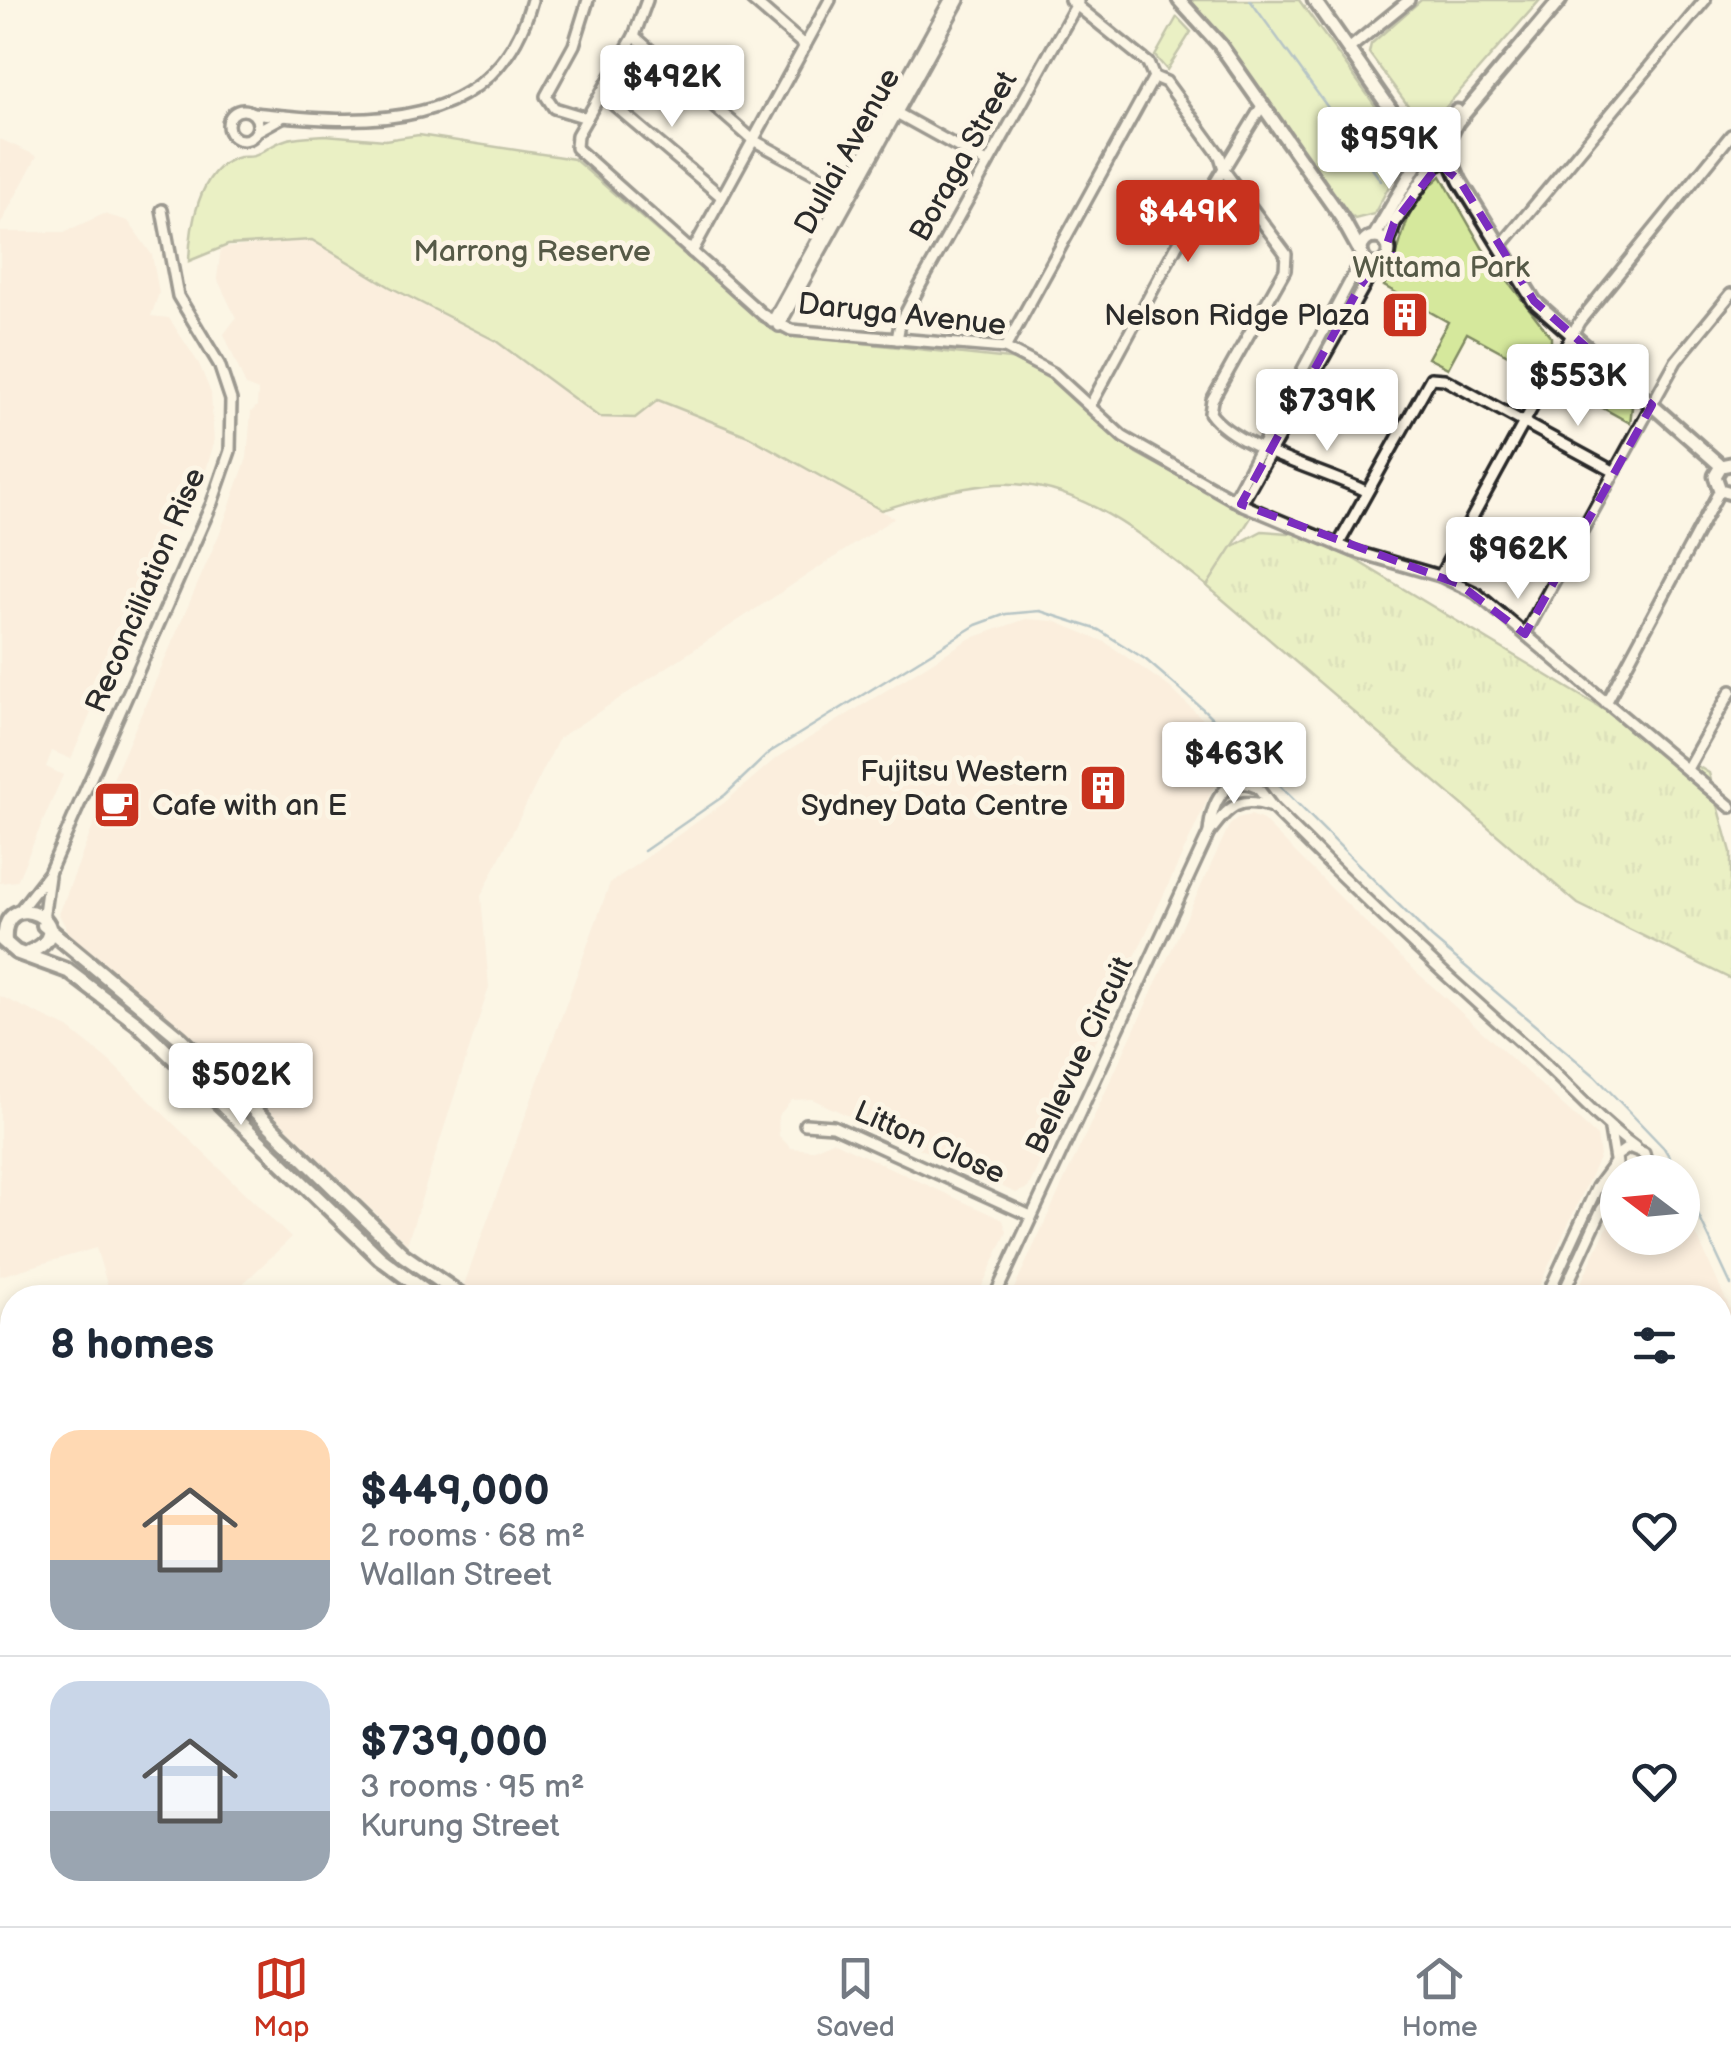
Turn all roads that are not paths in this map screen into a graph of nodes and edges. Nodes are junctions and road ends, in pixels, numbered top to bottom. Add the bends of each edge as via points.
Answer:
1 (532, 0) edge
2 (588, 0) edge
3 (647, 0) edge
4 (752, 0) edge
5 (830, 0) edge
6 (950, 0) edge
7 (959, 0) edge
8 (1180, 0) edge
9 (1314, 0) edge
10 (1409, 0) edge
11 (1550, 0) edge
12 (1560, 0) edge
13 (1705, 0) edge
14 (1076, 2) edge
15 (634, 36) junction
16 (805, 46) junction
17 (1350, 48) junction
18 (1154, 77) junction
19 (600, 94) junction
20 (1262, 106) junction
21 (1392, 109) junction
22 (893, 111) junction
23 (253, 113) junction
24 (284, 116) junction
25 (588, 118) junction
26 (257, 131) junction
27 (1731, 134) edge
28 (753, 140) junction
29 (1437, 151) junction
30 (1420, 154) junction
31 (987, 163) junction
32 (1222, 168) junction
33 (848, 192) junction
34 (722, 196) junction
35 (162, 210) dead end
36 (1342, 217) junction
37 (1378, 240) junction
38 (1500, 247) junction
39 (692, 252) junction
40 (1362, 256) junction
41 (1376, 265) junction
42 (1731, 294) edge
43 (775, 323) junction
44 (1570, 338) junction
45 (897, 339) junction
46 (1005, 348) junction
47 (1090, 406) junction
48 (1652, 406) junction
49 (1523, 423) junction
50 (1266, 449) junction
51 (1726, 465) edge
52 (1615, 472) junction
53 (1367, 492) junction
54 (1726, 492) edge
55 (1237, 502) junction
56 (1338, 545) junction
57 (1440, 576) junction
58 (1526, 634) junction
59 (1731, 691) edge
60 (1606, 703) junction
61 (1687, 769) junction
62 (1272, 808) junction
63 (1731, 808) edge
64 (1208, 833) junction
65 (50, 873) junction
66 (0, 907) edge
67 (19, 911) junction
68 (44, 923) junction
69 (3, 940) edge
70 (28, 953) junction
71 (805, 1124) dead end
72 (1610, 1130) junction
73 (1635, 1147) junction
74 (1613, 1155) edge
75 (1620, 1155) edge
76 (1644, 1155) edge
77 (1600, 1184) edge
78 (1600, 1214) edge
79 (1031, 1216) junction
80 (416, 1285) edge
81 (445, 1285) edge
82 (1000, 1285) edge
83 (1552, 1285) edge
84 (1567, 1285) edge

1 - 24 street via 505,56 452,102 399,119
2 - 25 street via 574,45 546,96 554,108
3 - 15 street, Daruga Avenue
4 - 16 street
5 - 16 street
6 - 22 street, Dullai Avenue
7 - 22 street, Dullai Avenue
8 - 20 street
9 - 17 street
10 - 17 street
11 - 29 street
12 - 29 street
13 - 38 street
14 - 18 street via 1148,62
14 - 31 street, Boraga Street
15 - 19 street, Daruga Avenue
15 - 28 street
16 - 28 street
17 - 21 street
18 - 32 street via 1166,82
18 - 46 street
19 - 25 street, Daruga Avenue
19 - 34 street
20 - 32 street
20 - 36 street
21 - 29 street
21 - 30 street
22 - 31 street
22 - 33 street, Dullai Avenue
23 - 24 street
23 - 26 street
23 - 26 street via 235,112 229,130 245,140
24 - 26 street
25 - 39 street, Daruga Avenue via 577,136 579,153
27 - 44 street
28 - 33 street
28 - 34 street
29 - 30 street
29 - 30 street
29 - 37 street
29 - 38 street
30 - 37 street
31 - 45 street, Boraga Street
32 - 47 street
32 - 50 street via 1284,248 1287,262 1210,413
33 - 43 street, Dullai Avenue
34 - 39 street
35 - 65 street, Reconciliation Rise via 178,296 227,382 230,450
36 - 37 street
36 - 40 street
37 - 40 street via 1364,244
37 - 41 street via 1386,259
38 - 44 street via 1534,301
39 - 43 street, Daruga Avenue
40 - 41 street
40 - 50 street
41 - 50 street
42 - 48 street via 1684,349
43 - 45 street, Daruga Avenue
44 - 48 street
44 - 49 street
45 - 46 street, Daruga Avenue
46 - 47 street, Daruga Avenue via 1038,362
47 - 55 street, Daruga Avenue via 1123,438
48 - 51 street
48 - 52 street
49 - 52 street
49 - 53 street via 1444,378 1431,378
49 - 57 street
50 - 53 street
50 - 55 street
51 - 54 street via 1716,476
52 - 58 street
53 - 56 street
54 - 60 street
55 - 56 street, Daruga Avenue
56 - 57 street, Daruga Avenue
57 - 58 street, Daruga Avenue via 1476,593
58 - 60 street, Daruga Avenue
59 - 61 street
60 - 61 street, Daruga Avenue
61 - 63 street, Daruga Avenue
62 - 64 street, Bellevue Circuit via 1234,803
62 - 64 street, Bellevue Circuit via 1251,784 1230,786 1215,801
62 - 72 street, Bellevue Circuit
64 - 79 street, Bellevue Circuit
65 - 67 street, Reconciliation Rise
65 - 68 street, Reconciliation Rise
66 - 67 main road
67 - 68 main road via 34,912
67 - 69 main road via 5,921
68 - 70 main road via 43,942
68 - 81 main road via 180,1038 402,1255
69 - 70 main road
70 - 80 main road via 68,971 137,1023 380,1258
71 - 79 street, Litton Close via 832,1126
72 - 73 street, Bellevue Circuit
72 - 74 street
73 - 75 street
73 - 76 street
77 - 83 street
78 - 84 street
79 - 82 street, Bellevue Circuit

